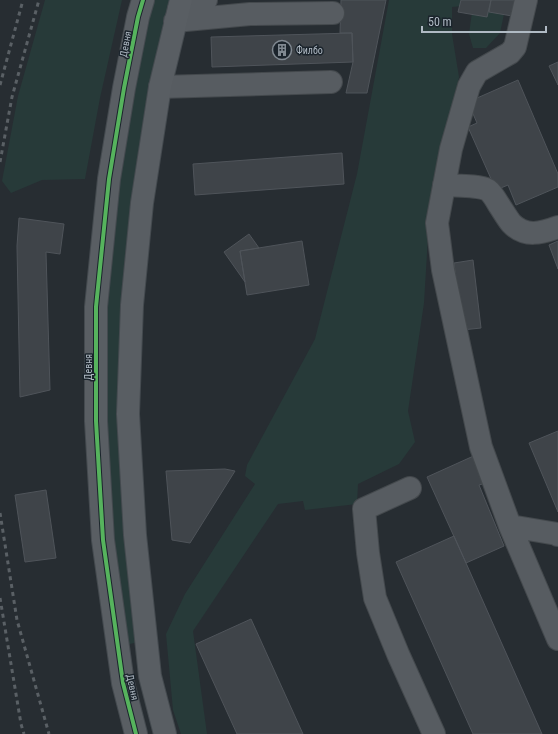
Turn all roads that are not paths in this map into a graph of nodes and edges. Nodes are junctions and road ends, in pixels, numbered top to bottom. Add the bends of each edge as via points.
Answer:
1 (143, 0) edge
2 (206, 0) edge
3 (526, 0) edge
4 (178, 10) edge
5 (333, 13) dead end
6 (331, 82) dead end
7 (160, 87) junction
8 (444, 186) junction
9 (558, 227) edge
10 (410, 488) dead end
11 (510, 526) junction
12 (558, 536) edge
13 (558, 639) edge
14 (136, 734) edge
15 (165, 734) edge
16 (434, 734) edge

1 - 14 main road, Девня via 124,88 109,179 96,315 96,421 103,540 123,683
2 - 4 lane
3 - 8 lane via 515,47 510,53 477,72 469,86 451,149
4 - 5 lane via 250,14
4 - 7 main road, Девня
6 - 7 lane
7 - 15 main road, Девня via 142,203 132,305 128,414 135,536 148,662
8 - 9 lane via 475,187 488,191 511,224 521,230 532,233 545,232
8 - 11 lane via 437,223 443,270 481,447
10 - 16 lane via 364,509 368,553 376,598
11 - 12 lane
11 - 13 lane

